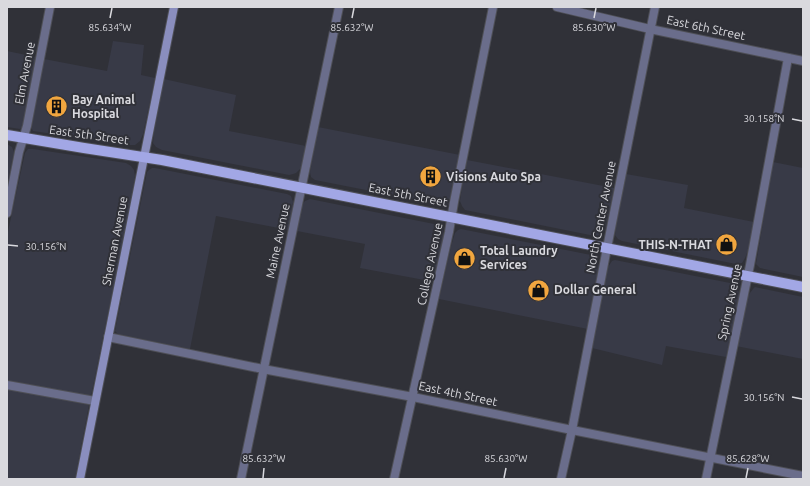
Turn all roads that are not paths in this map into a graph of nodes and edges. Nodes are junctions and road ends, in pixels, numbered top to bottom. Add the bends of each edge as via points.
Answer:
1 (50, 7) edge
2 (174, 7) edge
3 (339, 7) edge
4 (493, 7) edge
5 (557, 7) edge
6 (655, 7) edge
7 (650, 29) junction
8 (788, 58) junction
9 (803, 61) edge
10 (7, 135) edge
11 (23, 138) junction
12 (144, 157) junction
13 (301, 187) junction
14 (7, 213) edge
15 (452, 217) junction
16 (607, 248) junction
17 (747, 276) junction
18 (803, 287) edge
19 (108, 337) junction
20 (263, 369) junction
21 (7, 384) edge
22 (413, 397) junction
23 (95, 401) junction
24 (572, 430) junction
25 (710, 456) junction
26 (803, 476) edge
27 (80, 479) edge
28 (241, 479) edge
29 (394, 479) edge
30 (561, 479) edge
31 (706, 479) edge

1 - 11 street, Elm Avenue
2 - 12 street, Sherman Avenue
3 - 13 street, Maine Avenue
4 - 15 street, College Avenue
5 - 7 street, East 6th Street
6 - 7 street, North Center Avenue
7 - 8 street, East 6th Street
7 - 16 street, North Center Avenue
8 - 9 street, East 6th Street
8 - 17 street, Spring Avenue
10 - 11 main road, East 5th Street
11 - 12 main road, East 5th Street
11 - 14 street, Elm Avenue
12 - 13 main road, East 5th Street
12 - 19 street, Sherman Avenue
13 - 15 main road, East 5th Street
13 - 20 street, Maine Avenue
15 - 16 main road, East 5th Street
15 - 22 street, College Avenue
16 - 17 main road, East 5th Street
16 - 24 street, North Center Avenue
17 - 18 main road, East 5th Street
17 - 25 street, Spring Avenue
19 - 20 street, East 4th Street
19 - 23 street, Sherman Avenue
20 - 22 street, East 4th Street
20 - 28 street, Maine Avenue
21 - 23 street
22 - 24 street, East 4th Street
22 - 29 street, College Avenue
23 - 27 street, Sherman Avenue
24 - 25 street, East 4th Street
24 - 30 street, North Center Avenue
25 - 26 street, East 4th Street
25 - 31 street, Spring Avenue

